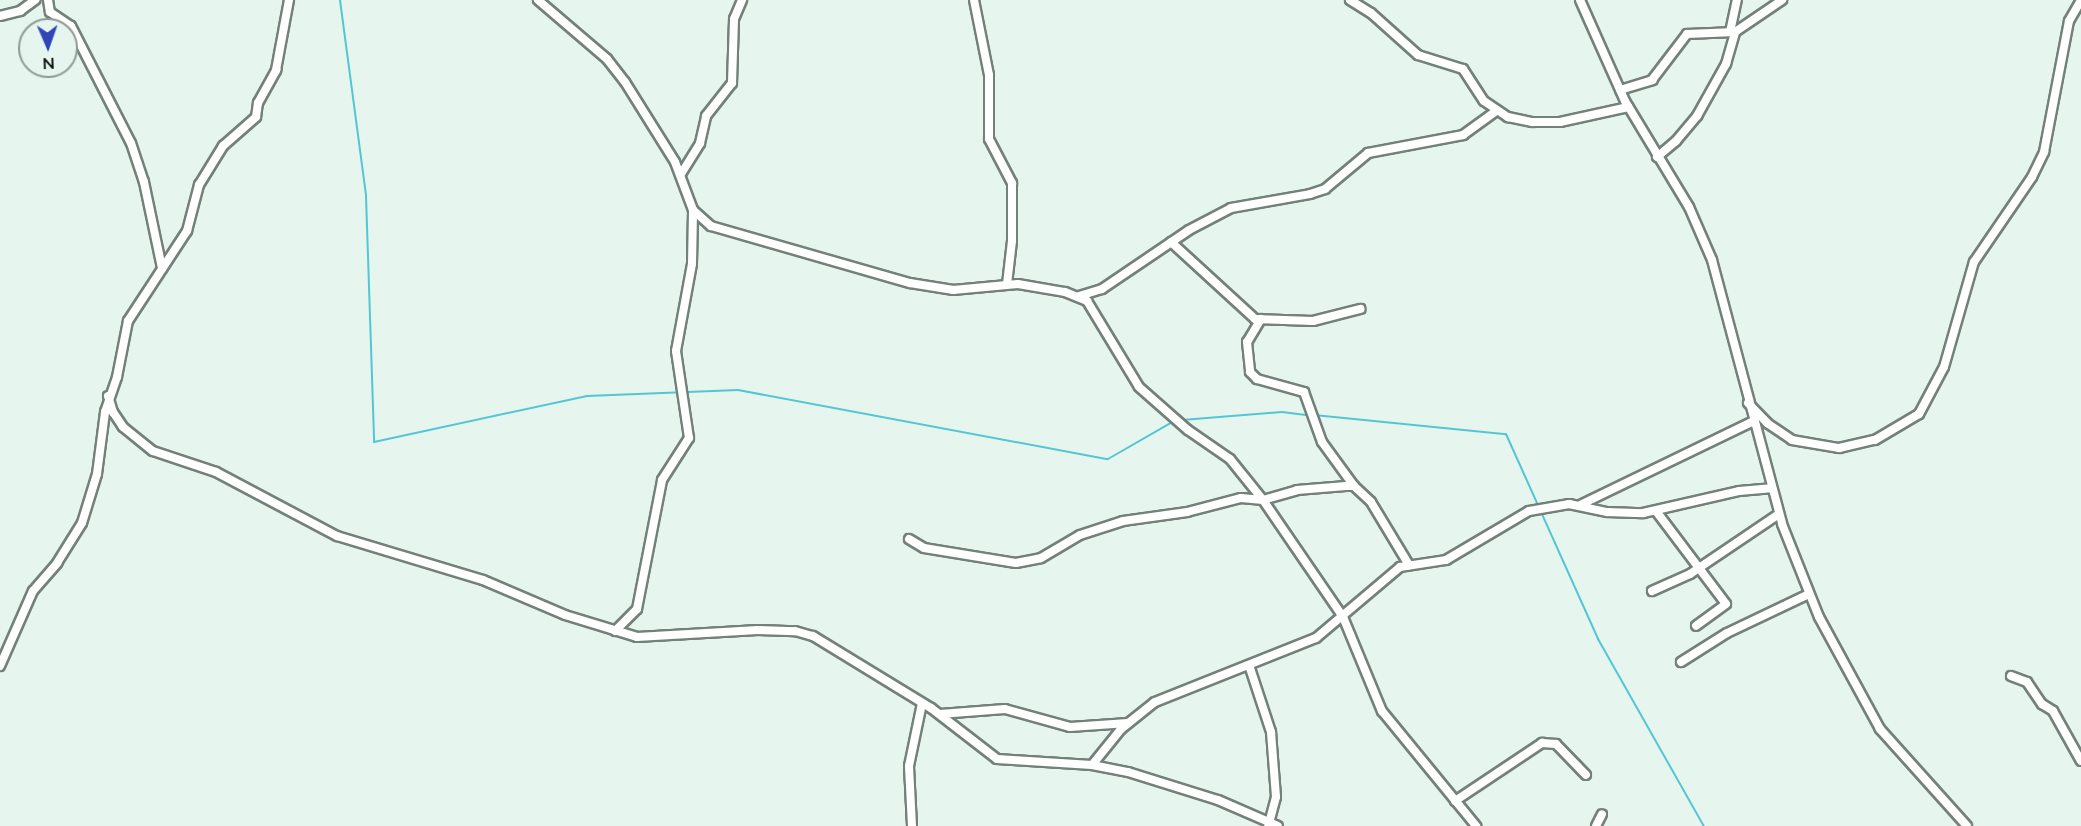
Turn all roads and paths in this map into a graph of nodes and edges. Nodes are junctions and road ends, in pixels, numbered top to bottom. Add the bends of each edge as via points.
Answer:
1 (35, 0) edge
2 (48, 0) edge
3 (289, 0) edge
4 (538, 0) edge
5 (742, 0) edge
6 (974, 0) edge
7 (1350, 0) edge
8 (1580, 0) edge
9 (1737, 0) edge
10 (1782, 0) edge
11 (2081, 0) edge
12 (0, 16) edge
13 (1733, 32) junction
14 (1620, 90) junction
15 (1628, 107) junction
16 (1496, 111) junction
17 (1657, 157) junction
18 (681, 174) junction
19 (693, 210) junction
20 (1171, 242) junction
21 (162, 268) junction
22 (1007, 284) junction
23 (1079, 296) junction
24 (1360, 309) dead end
25 (1261, 320) junction
26 (108, 396) junction
27 (1747, 402) junction
28 (1752, 422) junction
29 (1354, 486) junction
30 (1772, 488) junction
31 (1263, 500) junction
32 (1580, 505) junction
33 (1656, 511) junction
34 (1779, 514) junction
35 (909, 539) dead end
36 (1409, 565) junction
37 (1697, 570) junction
38 (1652, 591) dead end
39 (1809, 594) junction
40 (1343, 617) junction
41 (1696, 626) dead end
42 (615, 631) junction
43 (1682, 662) dead end
44 (1249, 665) junction
45 (0, 666) edge
46 (2011, 676) dead end
47 (922, 703) junction
48 (940, 714) junction
49 (1128, 723) junction
50 (2081, 761) edge
51 (1092, 765) junction
52 (1586, 775) dead end
53 (1455, 801) junction
54 (1602, 814) dead end
55 (1272, 825) edge
56 (912, 826) edge
57 (1476, 826) edge
58 (1596, 826) edge
59 (1967, 826) edge

1 - 12 street via 20,11
2 - 21 street via 50,12 71,26 130,143 144,182
3 - 21 street via 276,70 258,103 256,117 223,146 199,185 186,231
4 - 18 street via 607,59 662,137
5 - 18 street via 734,19 732,84 705,116 700,143
6 - 22 street via 989,75 989,139 1012,183
7 - 16 street via 1371,13 1418,55 1463,69 1484,101
8 - 14 street
9 - 13 street
10 - 13 street
11 - 27 street via 2070,14 2044,152 2032,177 1974,262 1944,368 1919,414 1875,440 1831,447 1786,436
13 - 14 street via 1687,34 1652,80
13 - 17 street via 1726,64 1697,116
14 - 15 street
15 - 16 street via 1581,119 1543,123
15 - 17 street
16 - 20 street via 1470,132 1368,153 1325,189 1270,203 1237,205
17 - 27 street via 1689,207 1712,260
18 - 19 street
19 - 22 street via 700,219 725,233 775,242 876,275 952,290
19 - 42 street via 692,264 676,351 689,438 662,480 637,609
20 - 23 street via 1102,289
20 - 25 street via 1245,312
21 - 26 street via 128,321 117,377
22 - 23 street
23 - 31 street via 1088,301 1139,387 1188,430 1230,459
24 - 25 street via 1313,321
25 - 29 street via 1247,342 1250,372 1257,379 1304,392 1322,442
26 - 42 street via 123,427 153,451 216,472 337,536 483,580 565,615
26 - 45 street via 97,474 82,523 57,563 33,591
27 - 28 street
28 - 30 street
28 - 32 street
29 - 31 street via 1297,490
29 - 36 street via 1371,502
30 - 33 street via 1739,491
30 - 34 street
31 - 35 street via 1241,498 1187,512 1123,521 1080,535 1041,558 1016,563 924,548
31 - 40 street
32 - 33 street via 1626,513
32 - 36 street via 1539,507 1446,561
33 - 37 street
34 - 37 street
34 - 39 street
36 - 40 street via 1386,577
37 - 38 street
37 - 41 street via 1726,605
39 - 43 street via 1726,633
39 - 59 street via 1880,729
40 - 44 street via 1316,638
40 - 53 street via 1382,711
42 - 47 street via 637,637 674,637 795,631 813,636
44 - 49 street via 1160,699
44 - 55 street via 1271,732 1276,797
46 - 50 street via 2027,682 2042,704 2058,716
47 - 48 street
47 - 56 street via 909,766
48 - 49 street via 1005,709 1077,728 1103,722
48 - 51 street via 997,759
49 - 51 street
51 - 55 street via 1197,792
52 - 53 street via 1556,744 1542,743
53 - 57 street
54 - 58 street

